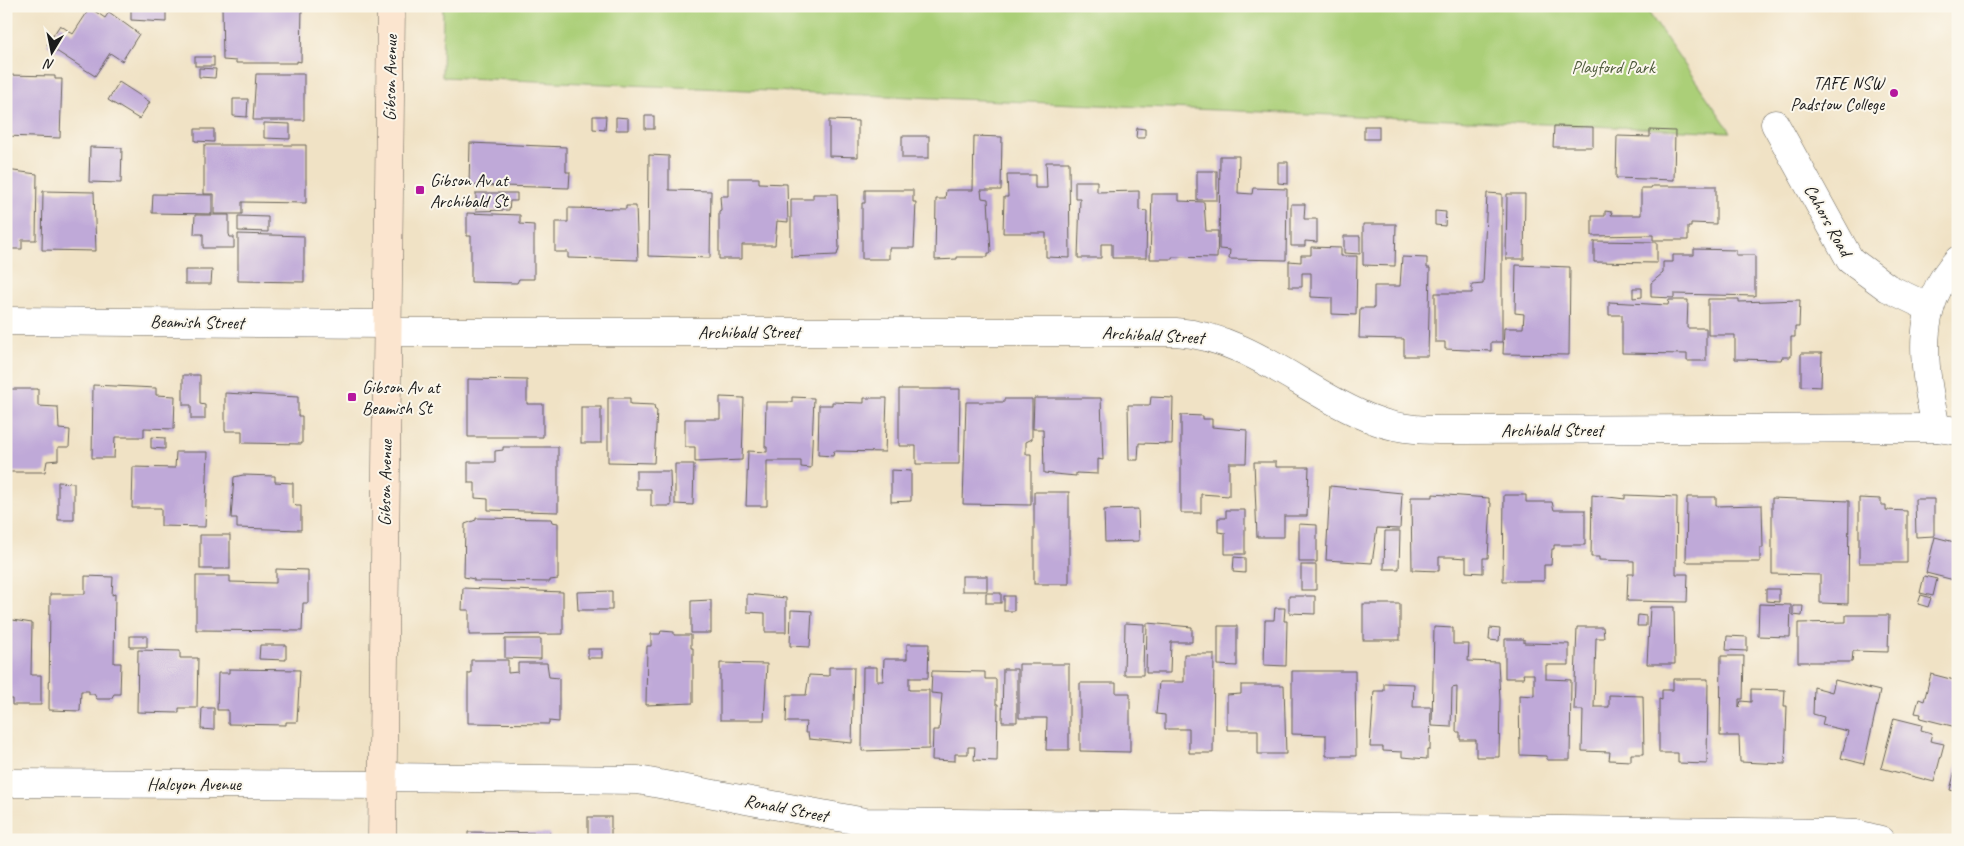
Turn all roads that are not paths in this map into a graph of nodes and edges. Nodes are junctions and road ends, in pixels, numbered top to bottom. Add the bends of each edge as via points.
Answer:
1 (391, 6) edge
2 (1775, 124) dead end
3 (1958, 260) edge
4 (1930, 308) junction
5 (6, 321) edge
6 (387, 328) junction
7 (1947, 429) edge
8 (382, 781) junction
9 (6, 782) edge
10 (382, 840) edge
11 (1881, 840) edge

1 - 6 main road, Gibson Avenue
2 - 4 street, Cahors Road via 1850,260 1888,288
3 - 4 street via 1945,277
4 - 7 street via 1924,366
5 - 6 street, Beamish Street
6 - 7 street, Archibald Street via 1176,332 1225,342 1362,415 1407,428
6 - 8 main road, Gibson Avenue
8 - 9 street, Halcyon Avenue
8 - 10 main road, Gibson Avenue
8 - 11 street, Ronald Street via 638,780 865,822 1834,833

